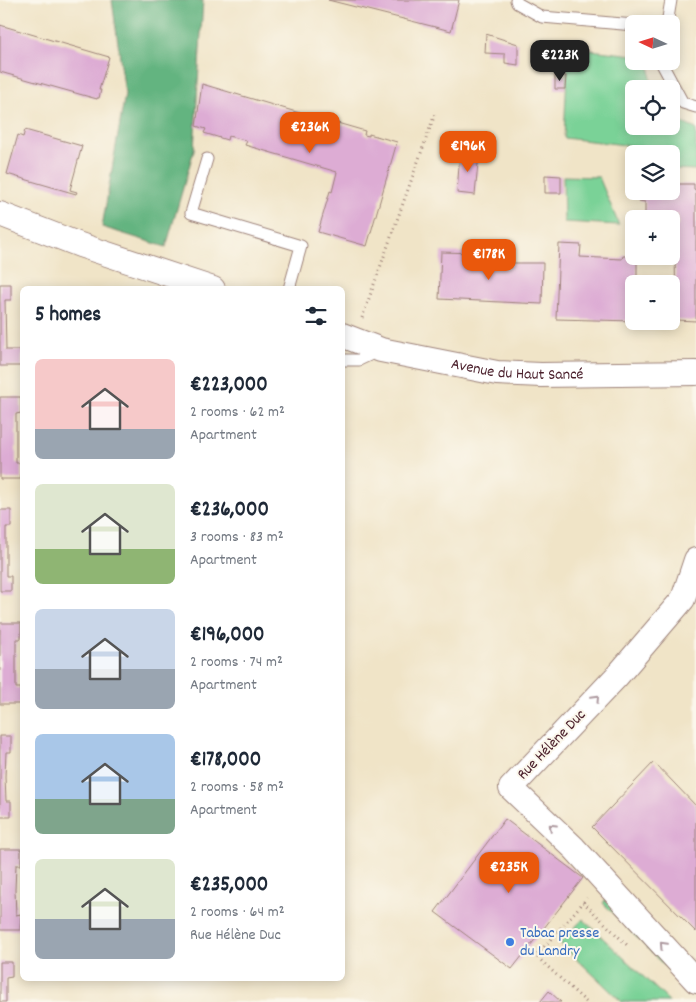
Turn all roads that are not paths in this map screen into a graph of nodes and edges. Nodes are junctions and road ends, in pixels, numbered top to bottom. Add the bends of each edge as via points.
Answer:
1 (516, 0) edge
2 (671, 0) edge
3 (668, 15) edge
4 (625, 24) edge
5 (665, 70) edge
6 (696, 107) edge
7 (207, 159) dead end
8 (0, 214) edge
9 (204, 286) edge
10 (290, 286) edge
11 (348, 337) edge
12 (381, 350) junction
13 (345, 360) edge
14 (696, 373) edge
15 (696, 560) edge
16 (696, 981) edge

1 - 4 lane via 542,17
2 - 3 lane
5 - 6 lane via 683,103
7 - 10 lane via 191,213 301,246
8 - 9 street via 80,246
11 - 12 street, Avenue du Haut Sancé
12 - 13 lane via 359,360
12 - 14 street, Avenue du Haut Sancé via 497,373
16 -> 15 street, Rue Hélène Duc via 574,848 511,788 617,676 683,599

